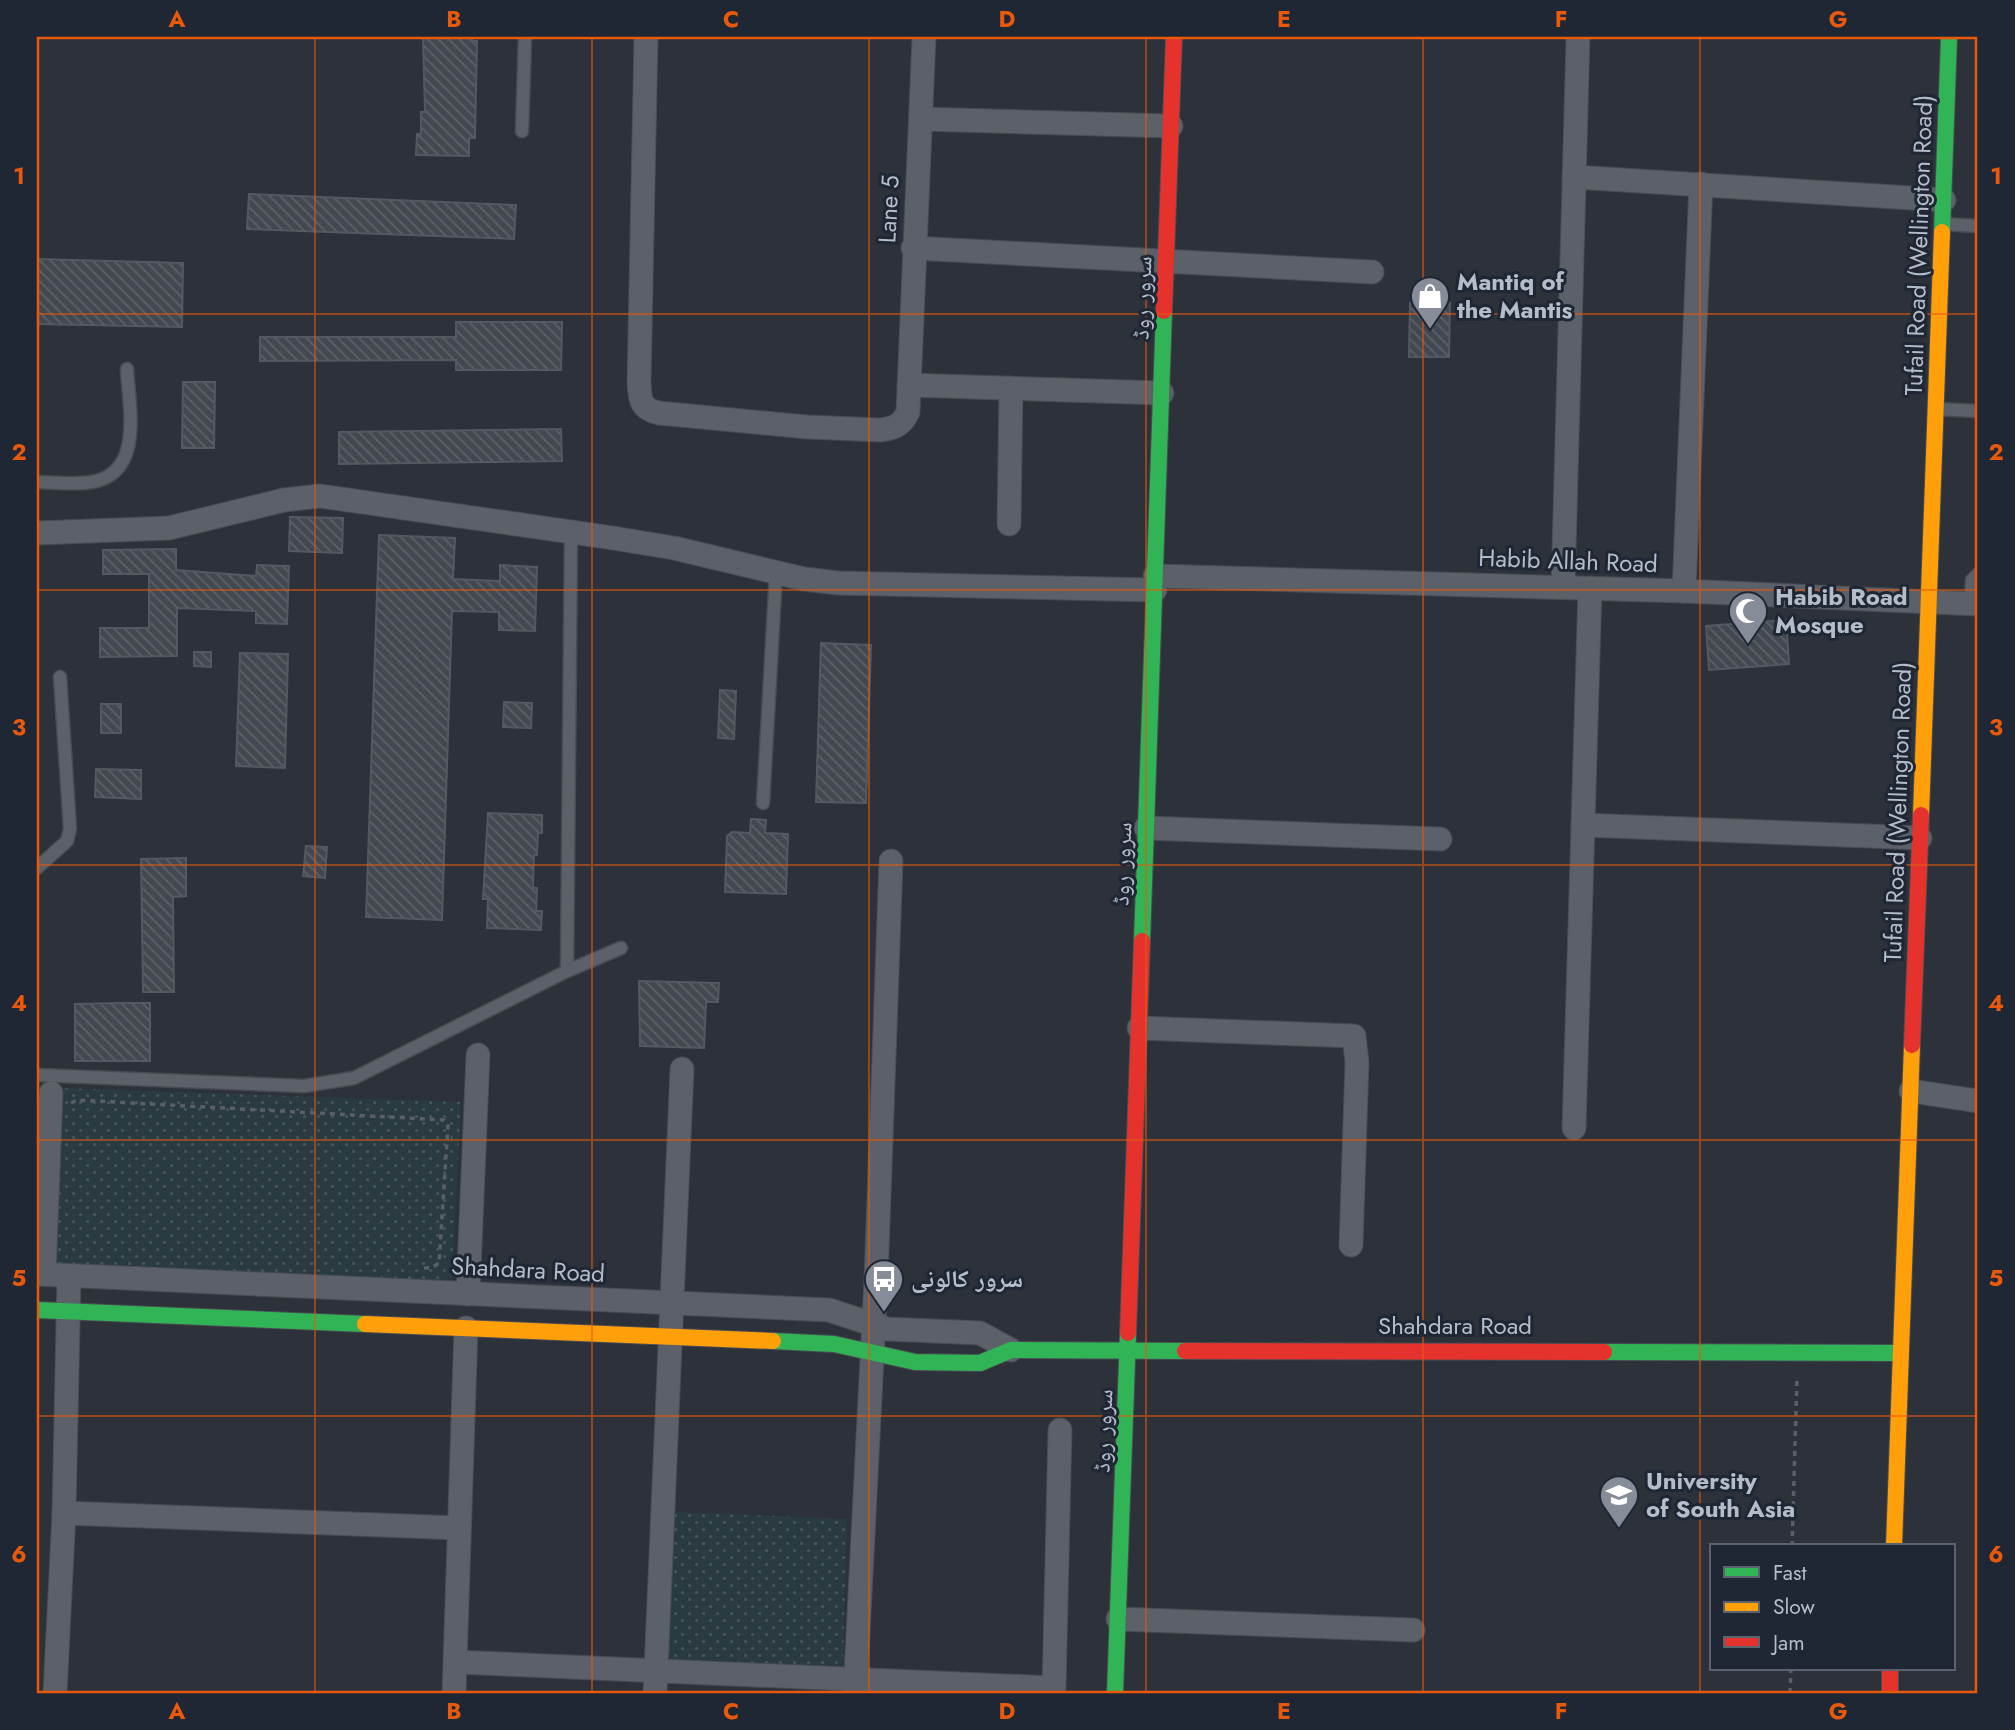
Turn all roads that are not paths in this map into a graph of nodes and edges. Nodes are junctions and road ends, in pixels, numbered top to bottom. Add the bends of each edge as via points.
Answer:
1 (525, 37) edge
2 (646, 37) edge
3 (924, 37) edge
4 (1174, 37) edge
5 (1578, 37) edge
6 (1949, 37) edge
7 (921, 119) junction
8 (1171, 126) junction
9 (522, 131) dead end
10 (1574, 177) junction
11 (1701, 184) junction
12 (1944, 200) junction
13 (1942, 224) junction
14 (1978, 226) edge
15 (913, 248) junction
16 (1166, 259) junction
17 (1372, 272) dead end
18 (127, 369) dead end
19 (909, 385) junction
20 (1011, 388) junction
21 (1161, 393) junction
22 (1936, 409) junction
23 (1978, 411) edge
24 (37, 482) edge
25 (1009, 524) dead end
26 (37, 533) edge
27 (570, 534) junction
28 (776, 573) junction
29 (1978, 574) edge
30 (1155, 583) junction
31 (1563, 587) junction
32 (1590, 588) junction
33 (1684, 591) junction
34 (1928, 602) junction
35 (1975, 604) edge
36 (60, 677) dead end
37 (763, 803) dead end
38 (1583, 825) junction
39 (1146, 828) junction
40 (1920, 838) junction
41 (1440, 839) dead end
42 (891, 860) dead end
43 (37, 868) edge
44 (621, 948) dead end
45 (567, 971) junction
46 (1139, 1028) junction
47 (478, 1055) dead end
48 (682, 1069) dead end
49 (44, 1084) edge
50 (1911, 1091) junction
51 (1978, 1101) edge
52 (1574, 1128) dead end
53 (1351, 1245) dead end
54 (40, 1274) edge
55 (69, 1276) junction
56 (468, 1294) junction
57 (672, 1303) junction
58 (37, 1310) edge
59 (68, 1311) junction
60 (874, 1325) junction
61 (466, 1328) junction
62 (670, 1336) junction
63 (1011, 1350) junction
64 (1129, 1352) junction
65 (1900, 1353) junction
66 (873, 1355) junction
67 (1060, 1430) dead end
68 (64, 1513) junction
69 (459, 1528) junction
70 (1894, 1544) edge
71 (1118, 1619) junction
72 (1413, 1630) dead end
73 (456, 1662) junction
74 (655, 1670) junction
75 (1890, 1670) edge
76 (855, 1687) edge
77 (1054, 1691) edge
78 (55, 1693) edge
79 (454, 1693) edge
80 (654, 1693) edge
81 (1115, 1693) edge
82 (1890, 1693) edge

1 - 9 lane
2 - 19 street, Lane 5 via 641,404 659,413 881,430 894,429 904,421
3 - 7 street, Lane 5
4 - 8 street, سرور روڈ
5 - 10 street
6 - 12 street, Tufail Road (Wellington Road)
7 - 8 street
7 - 15 street, Lane 5
8 - 16 street, سرور روڈ
10 - 11 street
10 - 31 street
11 - 12 street
11 - 33 street
12 - 13 street, Tufail Road (Wellington Road)
13 - 14 lane
13 - 22 street, Tufail Road (Wellington Road)
15 - 16 street
15 - 19 street, Lane 5
16 - 17 street
16 - 21 street, سرور روڈ
18 - 24 lane via 130,441 119,469 91,482
19 - 20 street
20 - 21 street
20 - 25 street
21 - 30 street, سرور روڈ
22 - 23 lane
22 - 34 street, Tufail Road (Wellington Road)
26 - 27 street, Habib Allah Road via 169,528 304,496
27 - 28 street, Habib Allah Road via 674,548
27 - 45 lane
28 - 30 street, Habib Allah Road via 838,583
28 - 37 lane
29 - 35 lane via 1972,580
30 - 31 street, Habib Allah Road
30 - 39 street, سرور روڈ
31 - 32 street, Habib Allah Road
32 - 33 street, Habib Allah Road
32 - 38 street
33 - 34 street, Habib Allah Road
34 - 35 street, Habib Allah Road
34 - 40 street, Tufail Road (Wellington Road)
36 - 43 lane via 70,829 67,841
38 - 40 street
38 - 52 street
39 - 41 street
39 - 46 street, سرور روڈ
40 - 50 street, Tufail Road (Wellington Road)
42 - 60 street
44 - 45 lane
45 - 49 lane via 380,1068 327,1084
46 - 53 street via 1354,1036
46 - 64 street, سرور روڈ
47 - 56 street
48 - 57 street
49 - 54 street
50 - 51 street
50 - 65 street, Tufail Road (Wellington Road)
54 - 55 street, Shahdara Road
55 - 56 street, Shahdara Road
55 - 59 street
56 - 57 street, Shahdara Road
57 - 60 street, Shahdara Road via 829,1310
57 - 62 street
58 - 59 street, Shahdara Road
59 - 61 street, Shahdara Road
59 - 68 street
60 - 63 street, Shahdara Road via 980,1333
60 - 66 street
61 - 62 street, Shahdara Road
61 - 69 street
62 - 66 street, Shahdara Road via 834,1344
62 - 74 street
63 - 64 street, Shahdara Road
63 - 66 street, Shahdara Road via 980,1363 915,1362
64 - 65 street, Shahdara Road
64 - 71 street, سرور روڈ
65 - 70 street, Tufail Road (Wellington Road)
66 - 76 street
67 - 77 street
68 - 69 street
68 - 78 street
69 - 73 street
71 - 72 street
71 - 81 street, سرور روڈ
73 - 74 street
73 - 79 street
74 - 76 street
74 - 80 street
75 - 82 street
76 - 77 street

